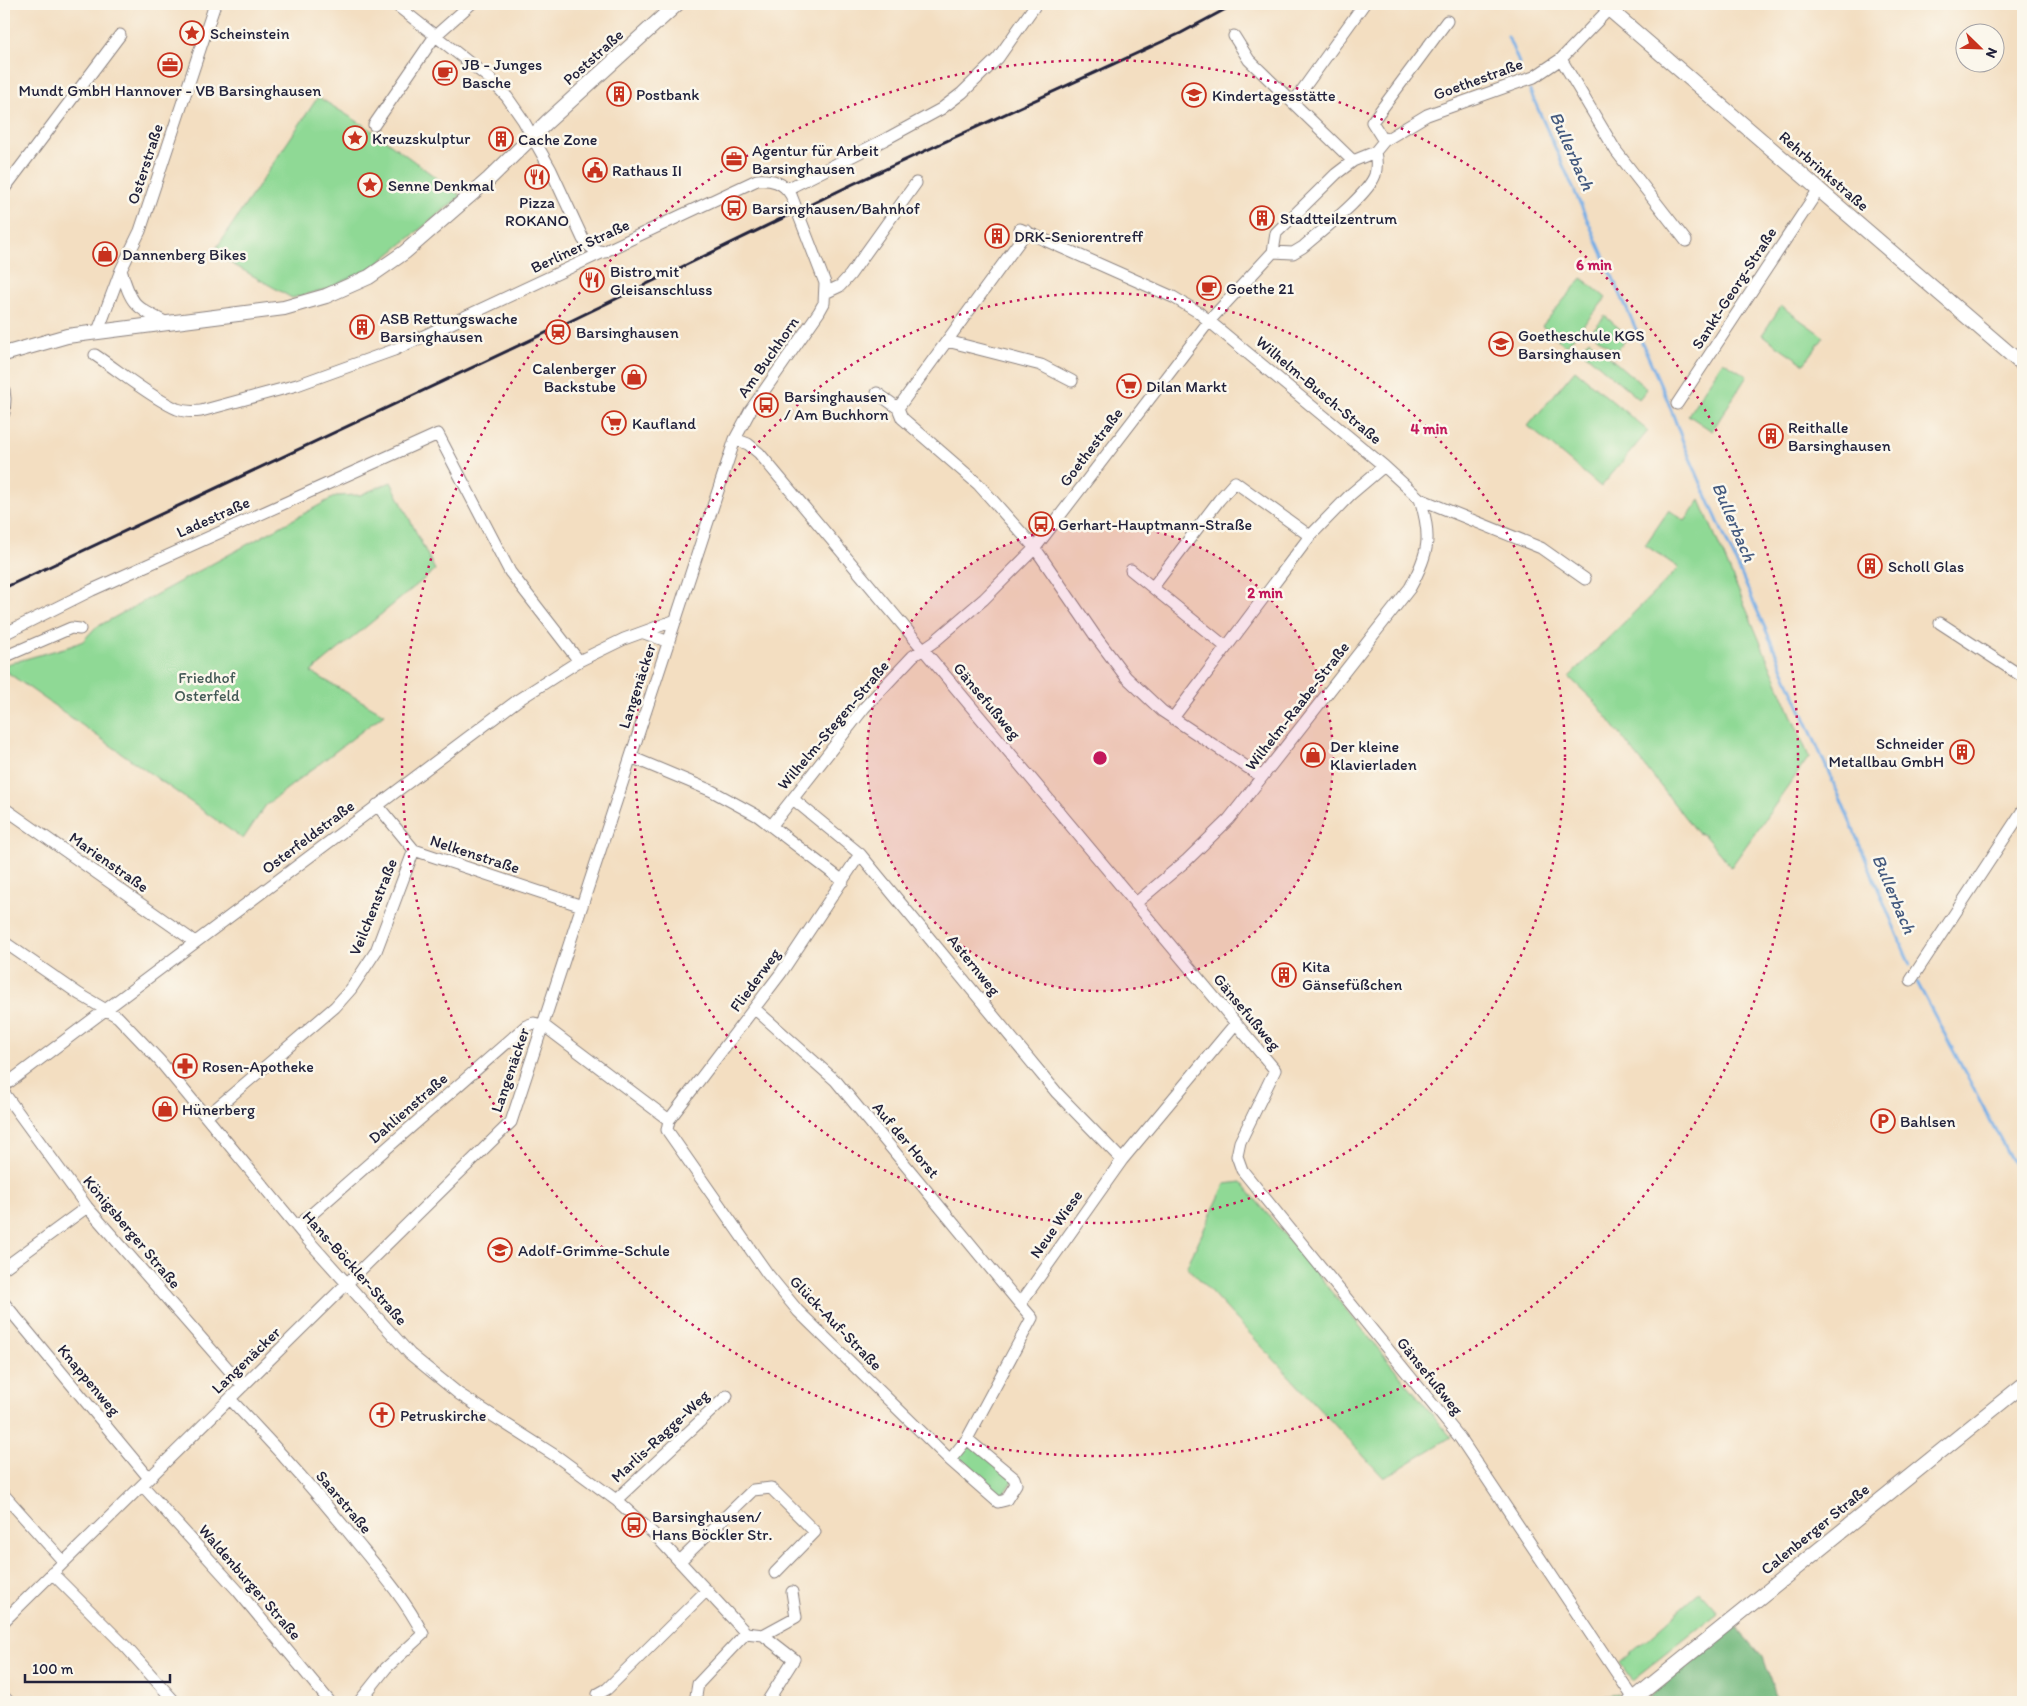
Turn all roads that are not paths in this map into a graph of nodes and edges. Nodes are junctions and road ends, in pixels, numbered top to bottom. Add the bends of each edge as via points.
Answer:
1 (215, 4) edge
2 (395, 4) edge
3 (471, 4) edge
4 (677, 4) edge
5 (1036, 4) edge
6 (1364, 4) edge
7 (1606, 6) edge
8 (1448, 21) dead end
9 (120, 35) dead end
10 (436, 36) junction
11 (1234, 36) dead end
12 (1561, 58) junction
13 (1293, 103) junction
14 (374, 125) dead end
15 (532, 137) junction
16 (1384, 141) junction
17 (1375, 152) junction
18 (1352, 161) junction
19 (916, 183) dead end
20 (4, 189) edge
21 (787, 189) junction
22 (1819, 190) junction
23 (1686, 241) dead end
24 (605, 252) junction
25 (1273, 252) junction
26 (122, 270) junction
27 (825, 293) junction
28 (1210, 320) junction
29 (167, 323) junction
30 (98, 331) junction
31 (948, 341) junction
32 (4, 354) edge
33 (95, 355) dead end
34 (2023, 365) edge
35 (1072, 380) dead end
36 (4, 390) edge
37 (877, 393) dead end
38 (1677, 404) dead end
39 (898, 408) junction
40 (4, 413) edge
41 (735, 439) junction
42 (1384, 466) junction
43 (1420, 499) junction
44 (1310, 536) junction
45 (1035, 548) junction
46 (1131, 570) dead end
47 (1586, 579) dead end
48 (1153, 587) junction
49 (676, 620) junction
50 (1940, 623) dead end
51 (80, 629) dead end
52 (644, 633) junction
53 (4, 634) edge
54 (669, 642) junction
55 (1226, 647) junction
56 (923, 649) junction
57 (4, 657) edge
58 (579, 661) junction
59 (2023, 676) edge
60 (1173, 718) junction
61 (631, 757) junction
62 (1262, 777) junction
63 (792, 799) junction
64 (377, 805) junction
65 (4, 808) edge
66 (2023, 810) edge
67 (772, 825) junction
68 (414, 850) junction
69 (860, 854) junction
70 (843, 880) junction
71 (1136, 903) junction
72 (582, 906) junction
73 (4, 942) edge
74 (195, 942) junction
75 (1910, 980) dead end
76 (105, 1009) junction
77 (754, 1009) junction
78 (1236, 1023) junction
79 (543, 1025) junction
80 (4, 1086) edge
81 (4, 1093) edge
82 (206, 1117) junction
83 (669, 1120) junction
84 (1122, 1160) junction
85 (87, 1207) junction
86 (297, 1227) junction
87 (4, 1268) edge
88 (347, 1284) junction
89 (4, 1303) edge
90 (1020, 1304) junction
91 (2023, 1385) edge
92 (243, 1386) junction
93 (727, 1396) dead end
94 (230, 1399) junction
95 (967, 1439) junction
96 (950, 1460) junction
97 (146, 1481) junction
98 (4, 1495) edge
99 (616, 1500) junction
100 (680, 1561) junction
101 (64, 1562) junction
102 (52, 1573) junction
103 (775, 1573) dead end
104 (707, 1590) junction
105 (792, 1592) dead end
106 (4, 1621) edge
107 (746, 1633) junction
108 (763, 1635) junction
109 (598, 1694) dead end
110 (4, 1697) edge
111 (1632, 1700) edge
112 (9, 1702) edge
113 (175, 1702) edge
114 (330, 1702) edge
115 (359, 1702) edge
116 (695, 1702) edge
117 (767, 1702) edge

1 - 26 street, Osterstraße via 140,231
2 - 10 street
3 - 10 street
4 - 15 main road, Poststraße
5 - 21 street via 998,58 962,93 886,139
6 - 13 street
7 - 12 street, Goethestraße
7 - 22 main road, Rehrbrinkstraße
8 - 16 street via 1372,122
9 - 20 street
10 - 14 street
10 - 15 street via 490,79 523,120
11 - 13 street via 1250,60
12 - 16 street, Goethestraße via 1534,76 1427,114
12 - 23 street via 1616,151
13 - 18 street
15 - 24 street via 583,239 589,247
15 - 29 main road, Poststraße via 439,223 369,277 326,296 284,308
16 - 17 street, Goethestraße
17 - 18 street, Goethestraße
17 - 25 street via 1377,164 1370,184 1303,247 1293,252
18 - 25 street, Goethestraße via 1276,233
19 - 27 street via 850,275 840,286
21 - 24 street, Berliner Straße via 778,182 757,180
21 - 27 street via 820,268
22 - 34 main road, Rehrbrinkstraße
22 - 38 street, Sankt-Georg-Straße
24 - 33 street, Berliner Straße via 368,361 297,385 200,411 189,412 164,402
25 - 28 street, Goethestraße
26 - 29 street via 134,304
26 - 30 street, Osterstraße
27 - 41 street, Am Buchhorn via 819,312 750,411
28 - 31 street, Wilhelm-Busch-Straße via 1173,297 1024,230
28 - 42 street, Wilhelm-Busch-Straße
28 - 45 street, Goethestraße
29 - 30 main road, Poststraße
30 - 32 main road, Poststraße via 52,339
31 - 35 street via 1041,365
31 - 39 street
36 - 40 street
37 - 39 street
39 - 45 street via 902,418 978,484
41 - 49 street, Langenäcker
41 - 56 street, Gänsefußweg via 759,453
42 - 43 street, Wilhelm-Busch-Straße
42 - 44 street
43 - 47 street, Wilhelm-Busch-Straße via 1541,548
43 - 62 street, Wilhelm-Raabe-Straße via 1428,523 1427,547 1410,588
44 - 48 street via 1235,482
44 - 55 street
45 - 56 street, Goethestraße via 984,599
45 - 60 street via 1126,677
46 - 48 street
48 - 55 street
49 - 52 street, Osterfeldstraße
49 - 54 street, Langenäcker
50 - 59 street
51 - 57 street via 71,628
52 - 54 street
52 - 58 street, Osterfeldstraße
53 - 58 street, Ladestraße via 92,590 438,434 510,572
54 - 61 street, Langenäcker
55 - 60 street
56 - 63 street, Wilhelm-Stegen-Straße via 864,708
56 - 71 street, Gänsefußweg
58 - 64 street, Osterfeldstraße via 518,700
60 - 62 street
61 - 67 street via 712,792
61 - 72 street, Langenäcker
62 - 71 street, Wilhelm-Raabe-Straße via 1222,826 1188,860
63 - 67 street, Wilhelm-Stegen-Straße
63 - 69 street, Asternweg
64 - 68 street, Nelkenstraße
64 - 74 street, Osterfeldstraße
65 - 74 street, Marienstraße
66 - 75 street
67 - 70 street
68 - 72 street, Nelkenstraße
68 - 82 street, Veilchenstraße via 376,951 351,989 334,1008
69 - 70 street, Fliederweg
69 - 84 street, Asternweg via 1057,1093
70 - 77 street, Fliederweg
71 - 78 street, Gänsefußweg
72 - 79 street, Langenäcker
73 - 76 street, Hans-Böckler-Straße
74 - 76 street, Osterfeldstraße
76 - 80 street, Osterfeldstraße
76 - 82 street, Hans-Böckler-Straße via 159,1060
77 - 83 street, Fliederweg
77 - 90 street, Auf der Horst via 836,1081
78 - 84 street, Neue Wiese
78 - 111 street, Gänsefußweg via 1274,1070 1240,1142 1237,1156 1242,1170 1460,1438 1622,1679
79 - 83 street
79 - 86 street, Dahlienstraße via 534,1023 526,1026
79 - 88 street, Langenäcker via 511,1122
81 - 85 street, Königsberger Straße
82 - 86 street, Hans-Böckler-Straße
83 - 96 street, Glück-Auf-Straße via 667,1130 767,1274 798,1311
84 - 90 street, Neue Wiese
85 - 87 street
85 - 92 street, Königsberger Straße
86 - 88 street, Hans-Böckler-Straße
88 - 92 street, Langenäcker
88 - 99 street, Hans-Böckler-Straße via 410,1354 452,1388 559,1458
89 - 97 street, Knappenweg
90 - 95 street via 1032,1318
91 - 111 main road, Calenberger Straße
92 - 94 street, Langenäcker
93 - 99 street, Marlis-Ragge-Weg
94 - 97 street, Langenäcker
94 - 115 street, Saarstraße via 352,1535 399,1594 423,1634 386,1668
95 - 96 street
95 - 96 street, Glück-Auf-Straße via 1014,1478 1016,1484 1006,1500 998,1502
97 - 101 street, Langenäcker
97 - 114 street, Waldenburger Straße
98 - 101 street
99 - 100 street, Hans-Böckler-Straße
100 - 103 street via 753,1490 772,1488 815,1532
100 - 104 street, Hans-Böckler-Straße
101 - 102 street, Langenäcker
102 - 106 street, Langenäcker
102 - 113 street
104 - 107 street, Hans-Böckler-Straße
104 - 109 street via 607,1689
105 - 108 street via 796,1617
107 - 108 street
107 - 116 street via 698,1684
108 - 117 street via 794,1659
110 - 112 street

